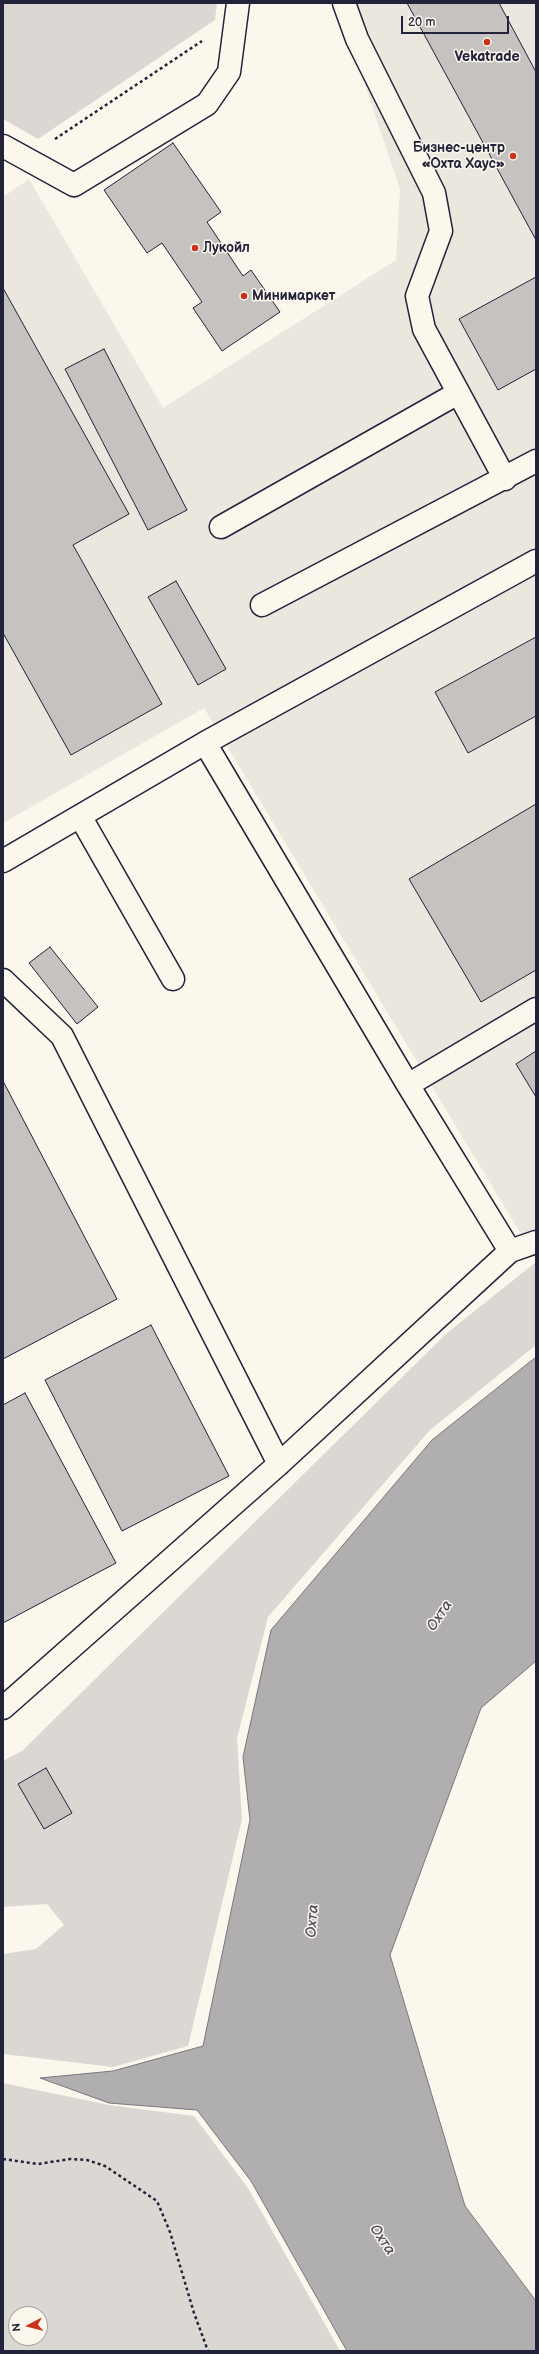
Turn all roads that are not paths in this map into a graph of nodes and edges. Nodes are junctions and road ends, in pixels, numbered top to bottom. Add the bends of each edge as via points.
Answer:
1 (344, 3) edge
2 (238, 10) edge
3 (3, 146) edge
4 (458, 393) junction
5 (536, 461) edge
6 (505, 479) junction
7 (221, 527) dead end
8 (536, 561) edge
9 (262, 605) dead end
10 (205, 743) junction
11 (80, 816) junction
12 (3, 861) edge
13 (173, 979) dead end
14 (3, 980) edge
15 (536, 1009) edge
16 (408, 1085) junction
17 (536, 1242) edge
18 (510, 1251) junction
19 (279, 1464) junction
20 (3, 1708) edge

1 - 4 street via 357,39 434,193 441,231 417,296 424,329
2 - 3 street via 229,72 207,104 74,186
4 - 6 street
4 - 7 street
5 - 6 street
6 - 9 street
8 - 10 street
10 - 11 street
10 - 16 street
11 - 12 street
11 - 13 street
14 - 19 street via 62,1036
15 - 16 street
16 - 18 street
17 - 18 street
18 - 19 street
19 - 20 street

